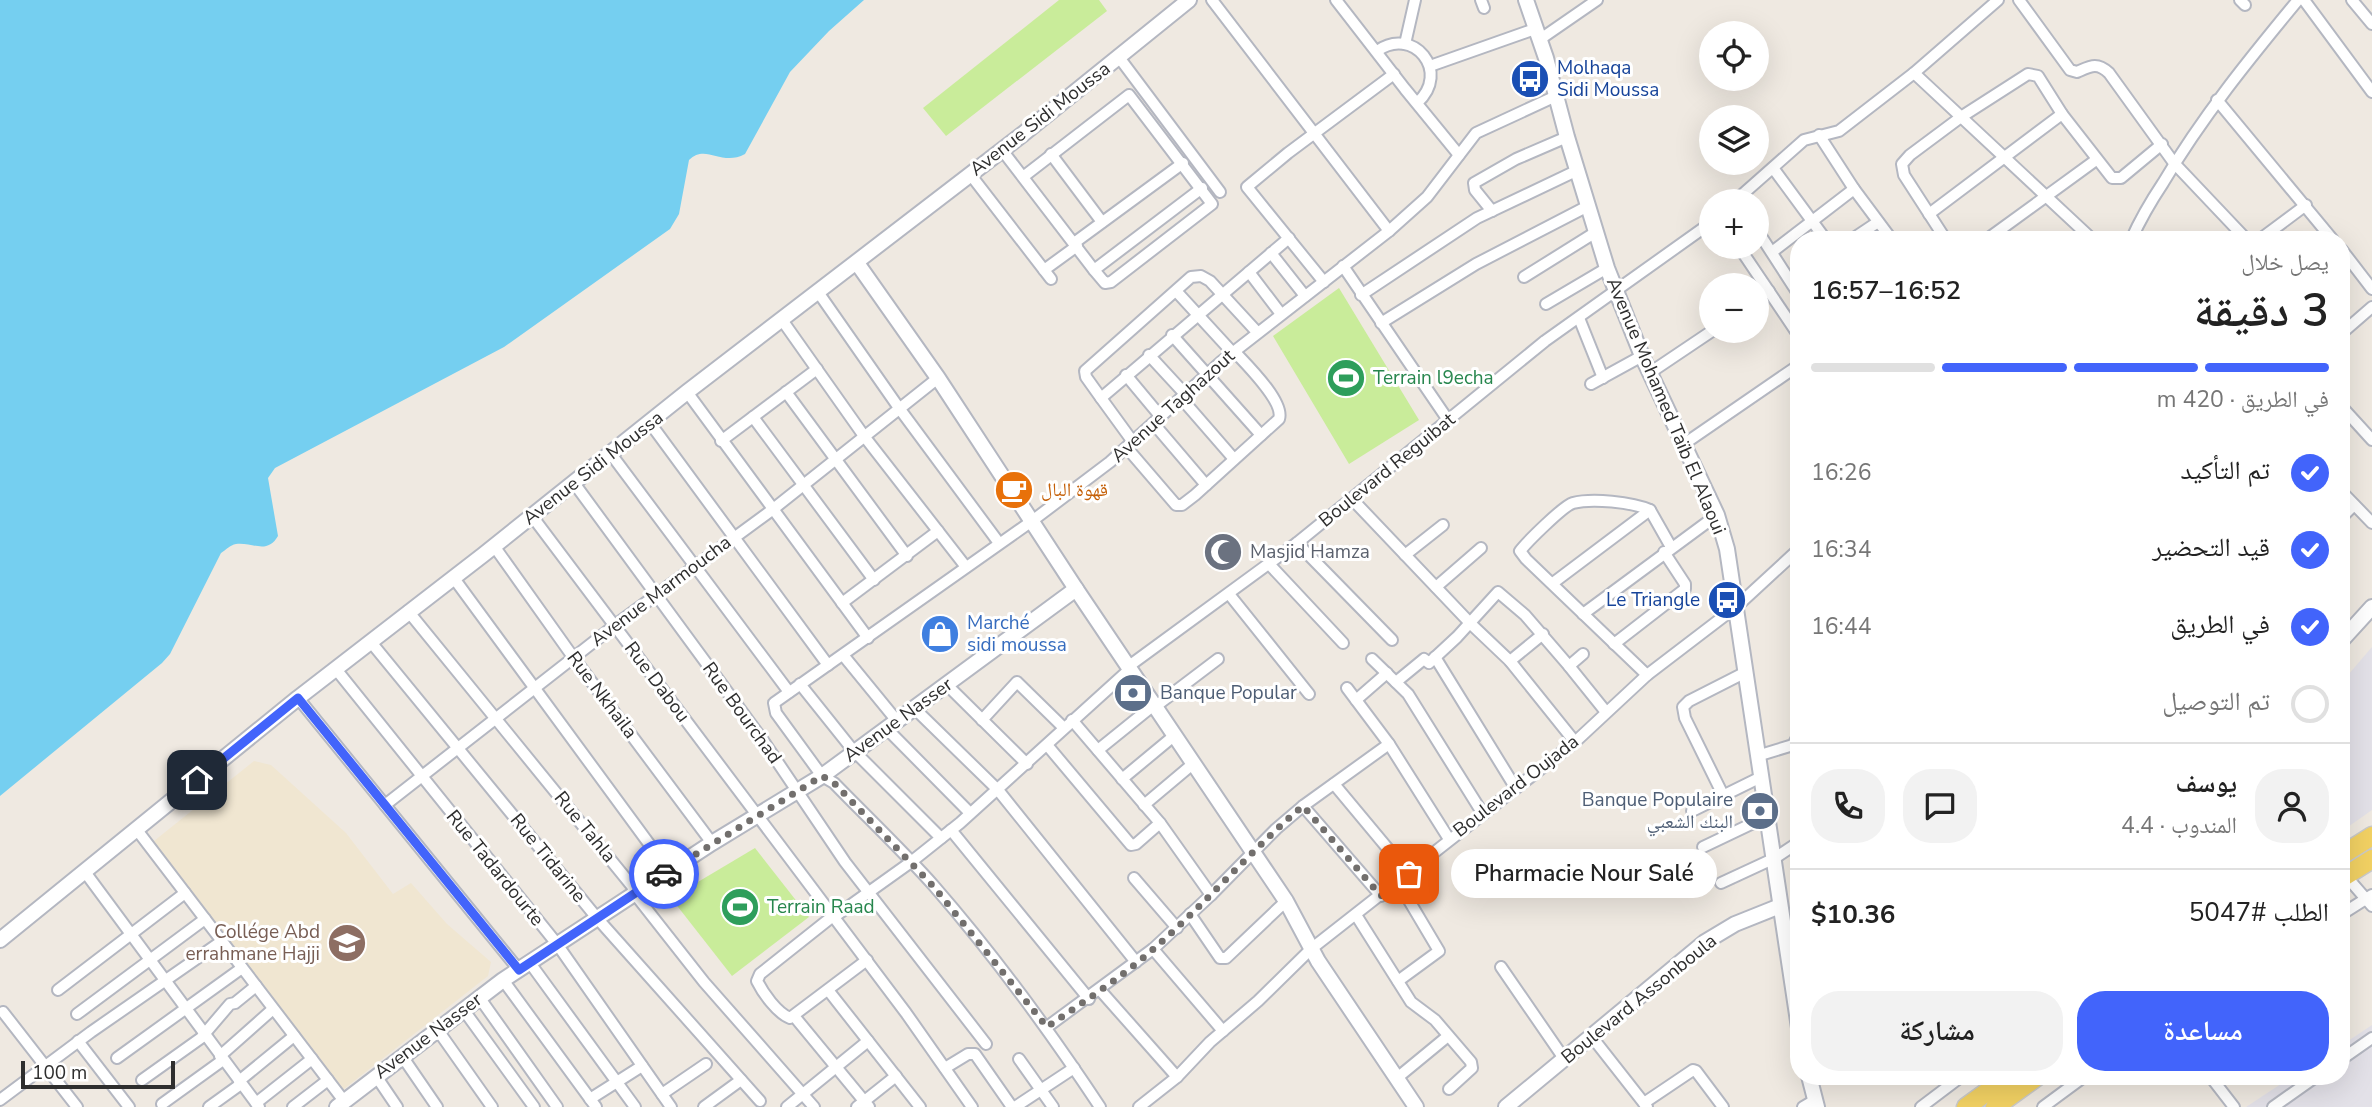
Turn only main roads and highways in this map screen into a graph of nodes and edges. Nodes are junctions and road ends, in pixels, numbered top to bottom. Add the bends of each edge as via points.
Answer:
1 (2372, 836) edge
2 (2350, 850) edge
3 (2372, 859) edge
4 (2350, 873) edge
5 (1997, 1085) edge
6 (2026, 1085) edge
7 (1966, 1107) edge
8 (1995, 1107) edge

1 - 2 main road
3 - 4 main road
5 - 7 main road
6 - 8 main road

